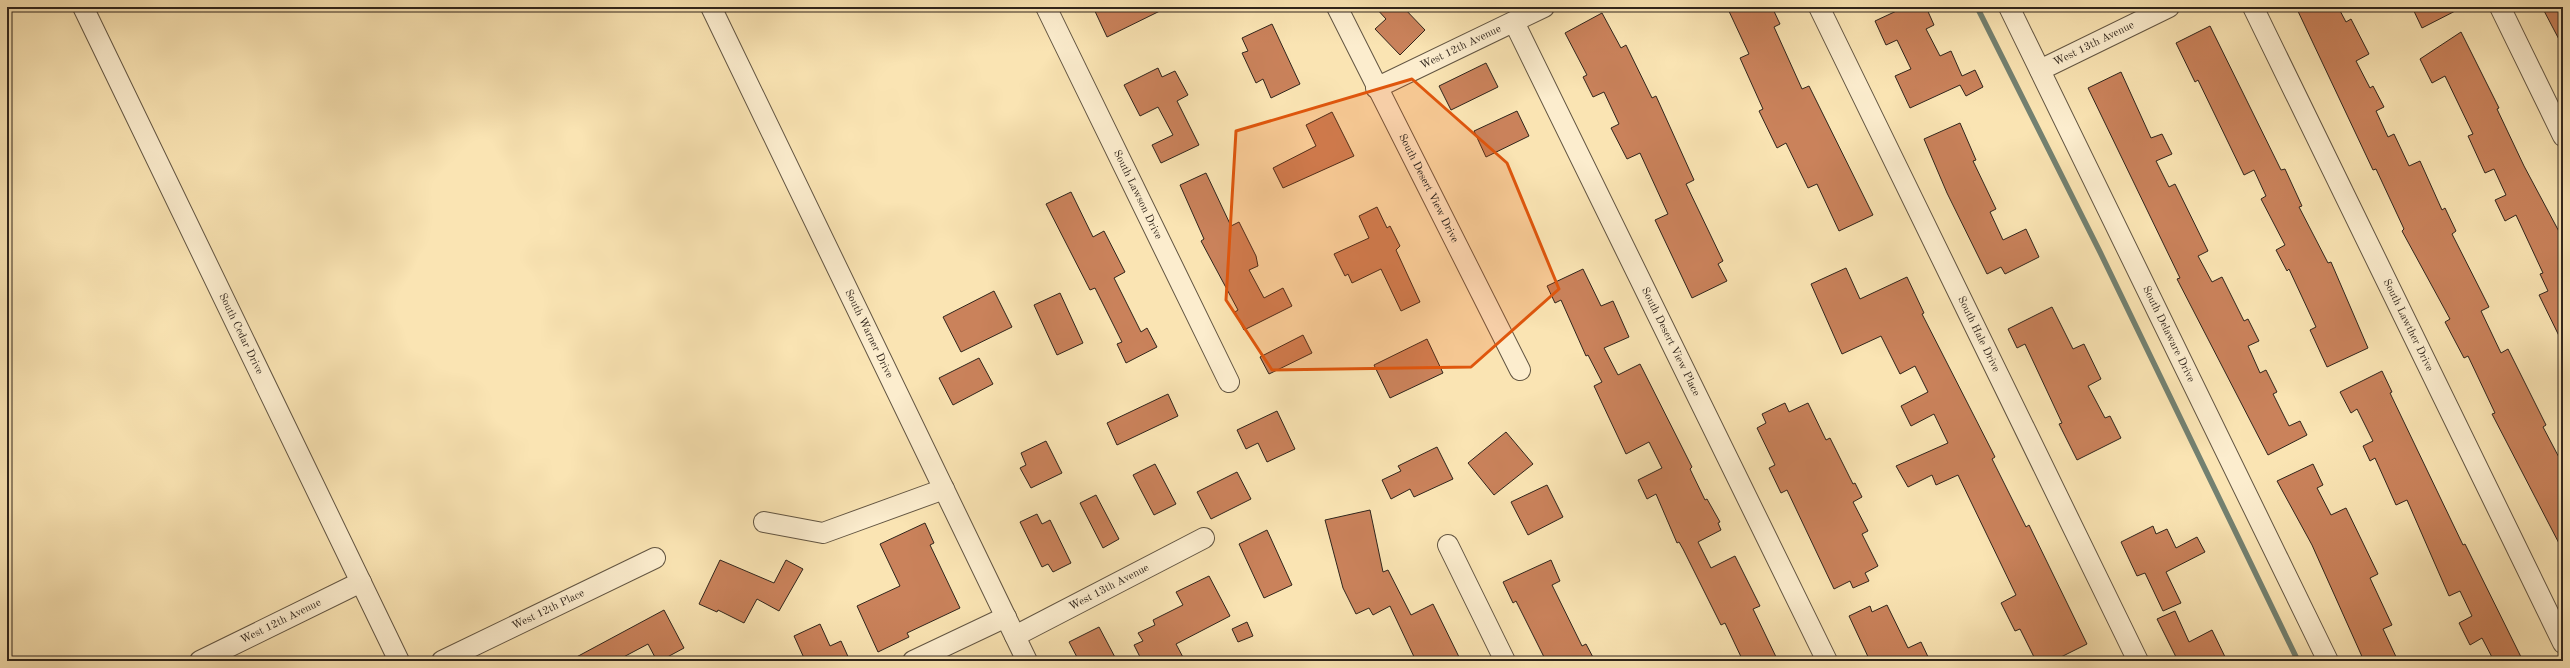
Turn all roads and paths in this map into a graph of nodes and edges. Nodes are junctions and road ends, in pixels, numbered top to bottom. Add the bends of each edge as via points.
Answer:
1 (83, 7) edge
2 (711, 7) edge
3 (1046, 7) edge
4 (1337, 7) edge
5 (1544, 7) edge
6 (1819, 7) edge
7 (2009, 7) edge
8 (2169, 7) edge
9 (2253, 7) edge
10 (2500, 7) edge
11 (1514, 22) junction
12 (2040, 70) junction
13 (1376, 88) junction
14 (2563, 136) edge
15 (1520, 370) dead end
16 (1229, 382) dead end
17 (944, 489) junction
18 (764, 522) dead end
19 (1204, 538) dead end
20 (1448, 545) dead end
21 (655, 558) dead end
22 (361, 582) junction
23 (1006, 618) junction
24 (1014, 636) junction
25 (2563, 643) edge
26 (200, 661) edge
27 (399, 661) edge
28 (442, 661) edge
29 (913, 661) edge
30 (1027, 661) edge
31 (1504, 661) edge
32 (1827, 661) edge
33 (2138, 661) edge
34 (2328, 661) edge

1 - 22 street, South Cedar Drive
2 - 17 street, South Warner Drive
3 - 16 street, South Lawson Drive
4 - 13 street, South Desert View Drive
5 - 11 street, West 12th Avenue
6 - 33 street, South Hale Drive
7 - 12 street, South Delaware Drive
8 - 12 street, West 13th Avenue
9 - 25 street, South Lawther Drive
10 - 14 street
11 - 13 street, West 12th Avenue
11 - 32 street, South Desert View Place
12 - 34 street, South Delaware Drive
13 - 15 street, South Desert View Drive
17 - 18 street via 823,533
17 - 23 street, South Warner Drive
19 - 24 street, West 13th Avenue
20 - 31 street
21 - 28 street, West 12th Place
22 - 26 street, West 12th Avenue
22 - 27 street, South Cedar Drive
23 - 24 street, South Warner Drive
23 - 29 street
24 - 30 street, South Warner Drive

